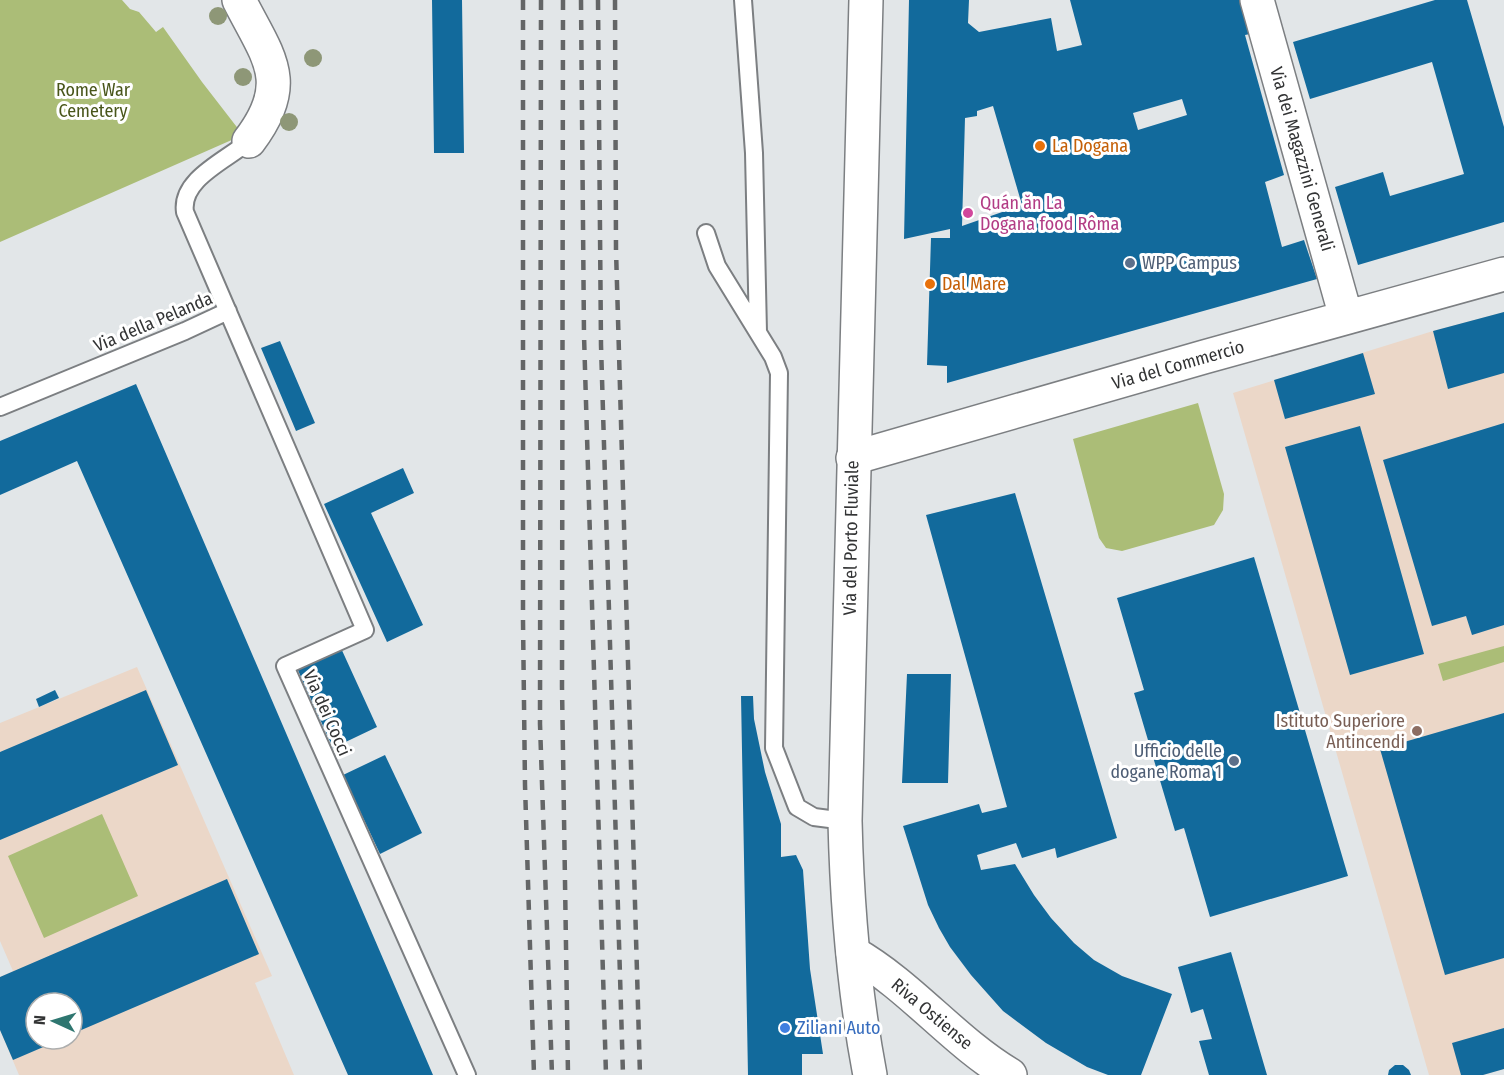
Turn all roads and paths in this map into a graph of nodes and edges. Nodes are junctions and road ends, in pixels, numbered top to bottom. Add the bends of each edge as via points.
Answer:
1 (239, 0) edge
2 (743, 0) edge
3 (866, 0) edge
4 (1257, 0) edge
5 (249, 141) joint
6 (706, 233) dead end
7 (1504, 274) edge
8 (228, 311) junction
9 (1346, 317) junction
10 (758, 333) junction
11 (0, 407) edge
12 (853, 458) junction
13 (845, 821) junction
14 (853, 953) junction
15 (466, 1075) edge
16 (870, 1075) edge
17 (1010, 1075) edge

1 - 5 street via 271,66 273,85 271,105
2 - 10 lane via 754,153
3 - 12 street, Via del Porto Fluviale
4 - 9 street, Via dei Magazzini Generali
5 - 8 lane, Via della Pelanda via 197,180 185,198 188,220
6 - 10 lane via 717,266
7 - 9 street, Via del Commercio
8 - 11 lane, Via della Pelanda
8 - 15 lane, Via dei Cocci via 365,630 285,666
9 - 12 street, Via del Commercio
10 - 13 lane via 779,373 774,748 797,807 814,817
12 - 13 street, Via del Porto Fluviale
13 - 14 street, Via del Porto Fluviale
14 - 16 street, Via del Porto Fluviale
14 - 17 street, Riva Ostiense via 876,967 960,1039

